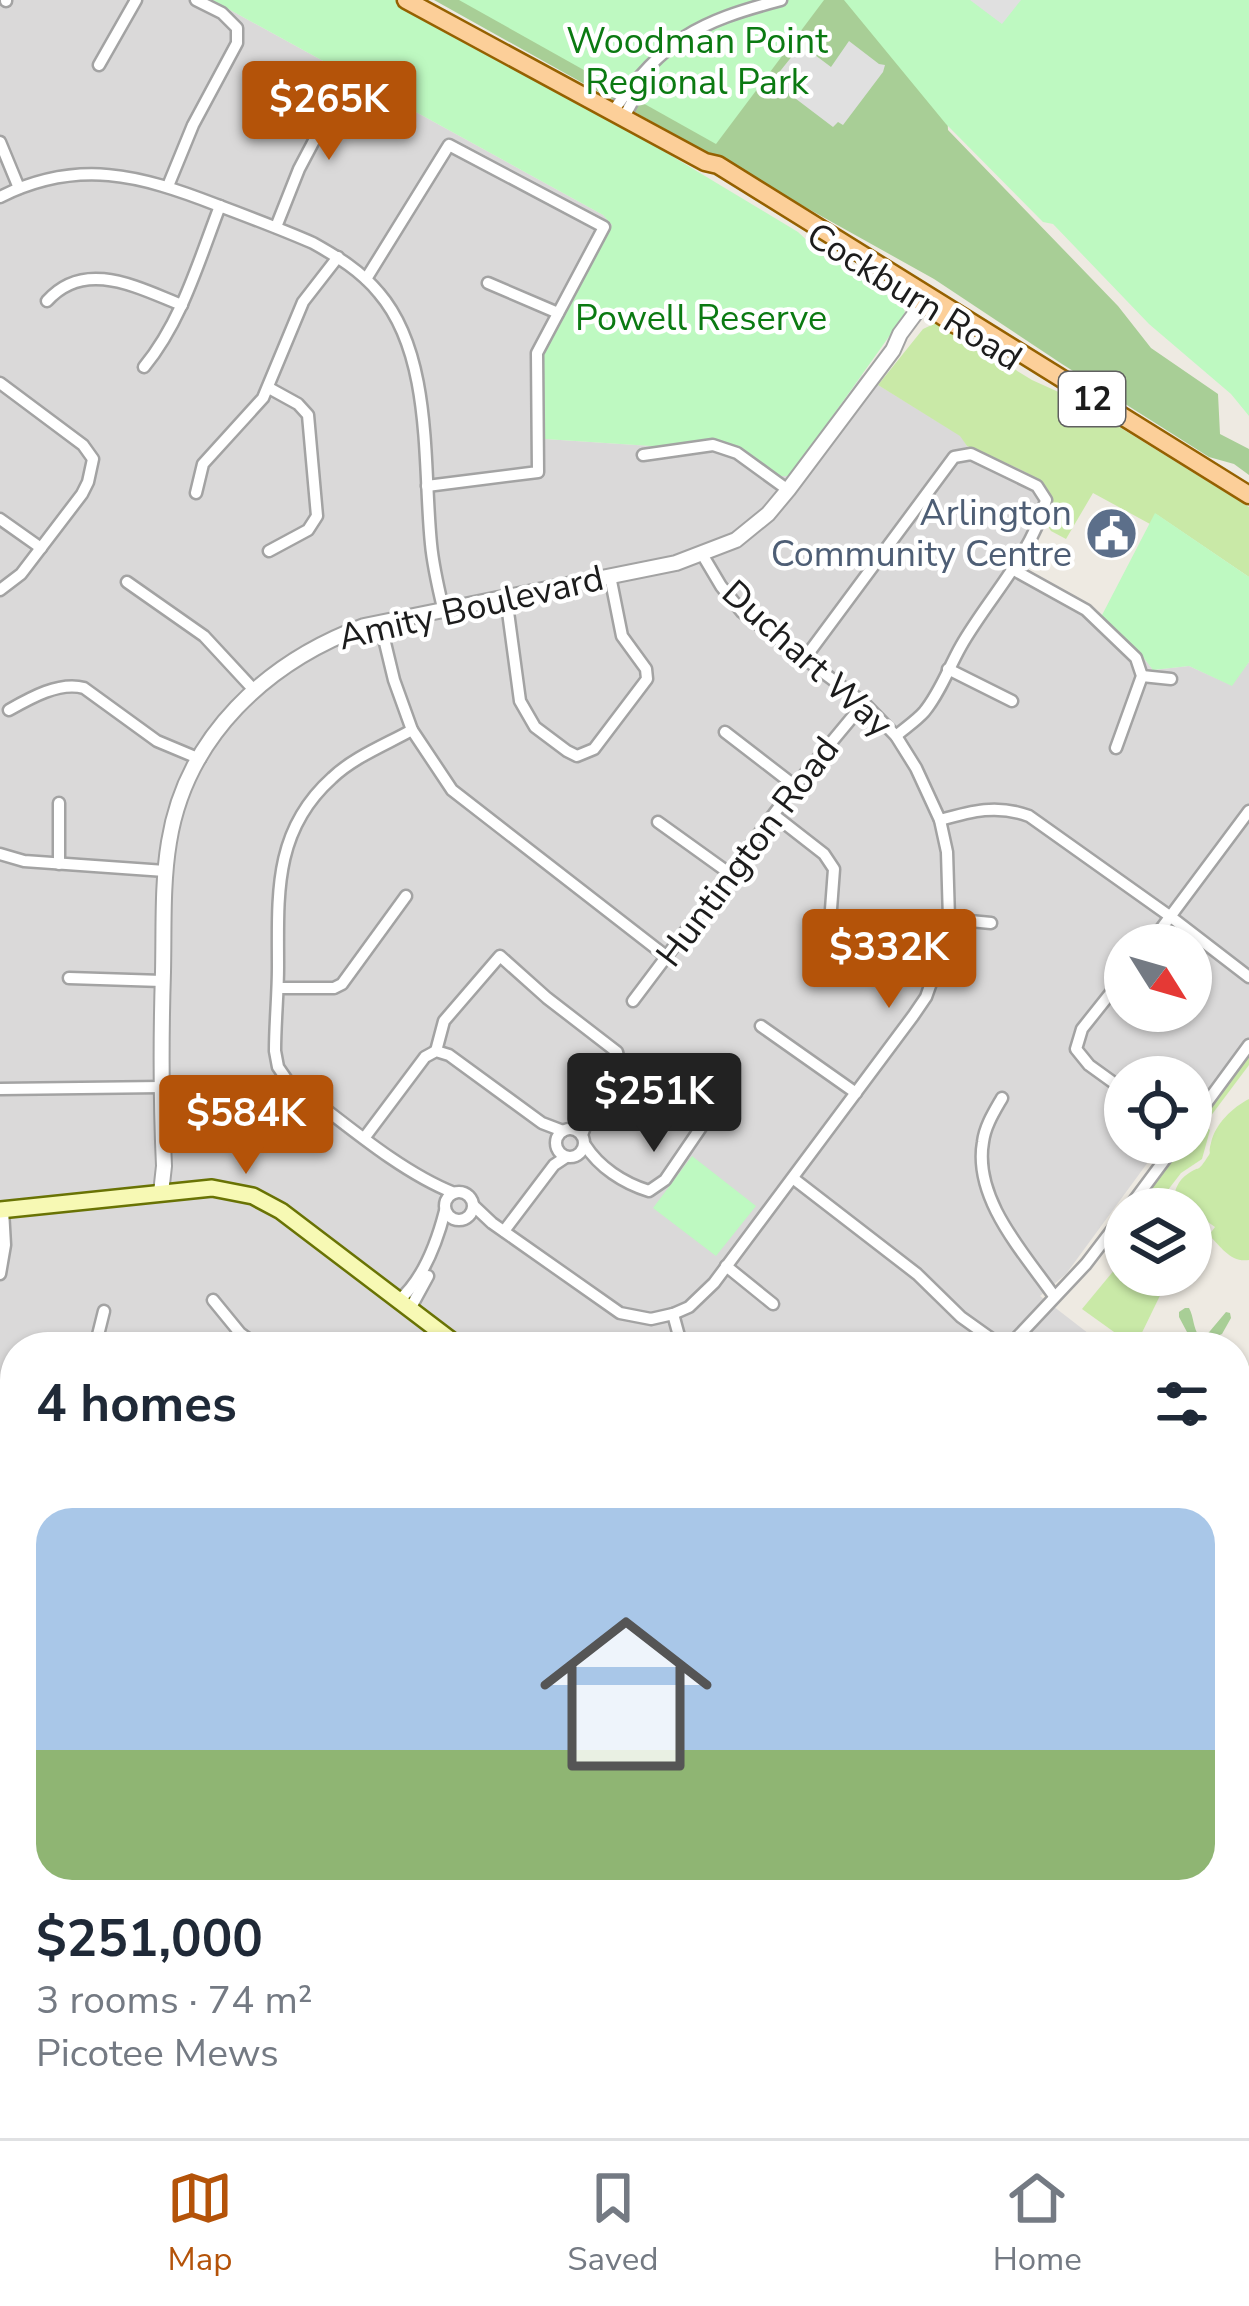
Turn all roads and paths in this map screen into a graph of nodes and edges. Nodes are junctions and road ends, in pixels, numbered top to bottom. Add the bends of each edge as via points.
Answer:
1 (136, 0) edge
2 (196, 0) edge
3 (406, 0) edge
4 (781, 0) edge
5 (99, 65) dead end
6 (345, 82) dead end
7 (619, 114) junction
8 (0, 142) edge
9 (168, 186) junction
10 (19, 188) junction
11 (0, 197) edge
12 (220, 206) junction
13 (276, 227) junction
14 (338, 257) junction
15 (366, 279) junction
16 (488, 283) dead end
17 (47, 301) dead end
18 (929, 302) junction
19 (182, 305) junction
20 (558, 314) junction
21 (144, 367) dead end
22 (0, 383) edge
23 (269, 388) junction
24 (643, 455) dead end
25 (427, 486) junction
26 (788, 490) junction
27 (196, 493) dead end
28 (1249, 498) edge
29 (0, 519) edge
30 (41, 548) junction
31 (269, 550) dead end
32 (702, 554) junction
33 (1014, 569) junction
34 (610, 576) junction
35 (127, 582) dead end
36 (0, 590) edge
37 (506, 597) junction
38 (443, 608) junction
39 (380, 622) junction
40 (805, 658) junction
41 (948, 669) junction
42 (1142, 676) junction
43 (1171, 679) dead end
44 (254, 690) junction
45 (1012, 701) dead end
46 (864, 704) junction
47 (9, 710) dead end
48 (412, 730) junction
49 (724, 732) dead end
50 (896, 736) junction
51 (1116, 748) dead end
52 (200, 759) junction
53 (795, 786) junction
54 (59, 803) dead end
55 (1249, 811) edge
56 (773, 815) junction
57 (940, 820) junction
58 (658, 822) dead end
59 (0, 854) edge
60 (59, 864) junction
61 (165, 871) junction
62 (729, 873) junction
63 (406, 896) dead end
64 (1171, 917) junction
65 (949, 919) junction
66 (991, 923) dead end
67 (1166, 924) edge
68 (829, 936) dead end
69 (667, 957) junction
70 (1249, 977) edge
71 (69, 978) dead end
72 (162, 981) junction
73 (278, 988) junction
74 (633, 1001) dead end
75 (1104, 1001) edge
76 (761, 1026) dead end
77 (1249, 1046) edge
78 (436, 1052) junction
79 (1104, 1074) edge
80 (162, 1087) junction
81 (0, 1089) edge
82 (856, 1093) junction
83 (1212, 1096) edge
84 (1002, 1098) dead end
85 (706, 1120) dead end
86 (365, 1137) junction
87 (570, 1143) junction
88 (794, 1178) junction
89 (434, 1184) junction
90 (454, 1192) junction
91 (166, 1193) junction
92 (2, 1210) edge
93 (457, 1212) junction
94 (504, 1232) junction
95 (1104, 1241) edge
96 (726, 1266) junction
97 (0, 1274) edge
98 (1054, 1296) junction
99 (213, 1300) dead end
100 (773, 1304) dead end
101 (404, 1305) junction
102 (104, 1311) dead end
103 (674, 1314) junction
104 (99, 1332) edge
105 (239, 1332) edge
106 (440, 1332) edge
107 (678, 1332) edge
108 (983, 1332) edge
109 (1019, 1332) edge

1 - 5 street
2 - 9 street via 237,28 237,43
3 - 7 main road, Cockburn Road / 12
4 - 7 street via 729,14 673,44
6 - 13 street
7 - 18 main road, Cockburn Road / 12 via 718,165
8 - 10 street
9 - 10 street via 97,175
9 - 12 street
10 - 11 street
12 - 13 street
12 - 19 street
13 - 14 street
14 - 15 street
14 - 23 street via 303,302
15 - 20 street via 449,145 604,227
15 - 25 street via 394,316 414,364
16 - 20 street
17 - 19 street via 75,281 98,278
18 - 26 street, Amity Boulevard
18 - 28 main road, Cockburn Road / 12
19 - 21 street
20 - 25 street via 537,353 538,472
22 - 30 street via 92,457 86,488
23 - 27 street via 203,464
23 - 31 street via 308,416 317,516 308,530
24 - 26 street via 713,446 737,453
25 - 38 street
26 - 32 street, Amity Boulevard via 736,540
29 - 30 street
30 - 36 street
32 - 34 street, Amity Boulevard
32 - 40 street, Duchart Way via 742,612
33 - 40 street via 1046,500 1037,486 971,454 954,457
33 - 41 street
33 - 42 street via 1086,610 1136,658
34 - 37 street, Amity Boulevard
34 - 37 street via 622,636 647,679 584,754 543,734 524,710
35 - 44 street via 204,636
37 - 38 street, Amity Boulevard
38 - 39 street, Amity Boulevard
39 - 44 street, Amity Boulevard via 313,648
39 - 48 street
40 - 46 street, Duchart Way
41 - 45 street
41 - 50 street via 932,702
42 - 43 street
42 - 51 street
44 - 52 street, Amity Boulevard
46 - 50 street, Duchart Way
46 - 53 street, Huntington Road
47 - 52 street via 70,680 157,741
48 - 69 street via 452,790
48 - 73 street via 331,778 291,833 280,877
49 - 53 street
50 - 57 street, Duchart Way
52 - 61 street, Amity Boulevard via 172,824
53 - 56 street, Huntington Road
54 - 60 street
55 - 64 street
56 - 62 street, Huntington Road
56 - 68 street via 834,868
57 - 64 street via 986,808 1029,816
57 - 65 street, Duchart Way
58 - 62 street
59 - 60 street
60 - 61 street
61 - 72 street, Amity Boulevard
62 - 69 street, Huntington Road
63 - 73 street via 342,984
64 - 67 street
64 - 70 street
65 - 66 street
65 - 82 street, Duchart Way via 926,997
69 - 74 street, Huntington Road
71 - 72 street
72 - 80 street, Amity Boulevard
73 - 86 street via 282,1073
75 - 79 street via 1077,1041 1079,1054
76 - 82 street
77 - 83 street
78 - 86 street
78 - 87 street
78 - 87 street via 444,1022 500,956 620,1058
80 - 81 street
80 - 91 street, Amity Boulevard
82 - 88 street, Duchart Way
84 - 98 street via 982,1148 987,1186
85 - 87 street via 649,1192
86 - 89 street
87 - 94 street
88 - 96 street, Duchart Way
88 - 108 street
89 - 90 street
89 - 93 street
90 - 93 street
90 - 93 street via 467,1194
91 - 92 main road
91 - 101 main road via 212,1188 270,1205
92 - 97 street
93 - 94 street
93 - 101 street via 427,1280
94 - 103 street via 620,1313
95 - 98 street
96 - 100 street
96 - 103 street, Duchart Way
98 - 109 street
99 - 105 street
101 - 106 main road
102 - 104 street
103 - 107 street

